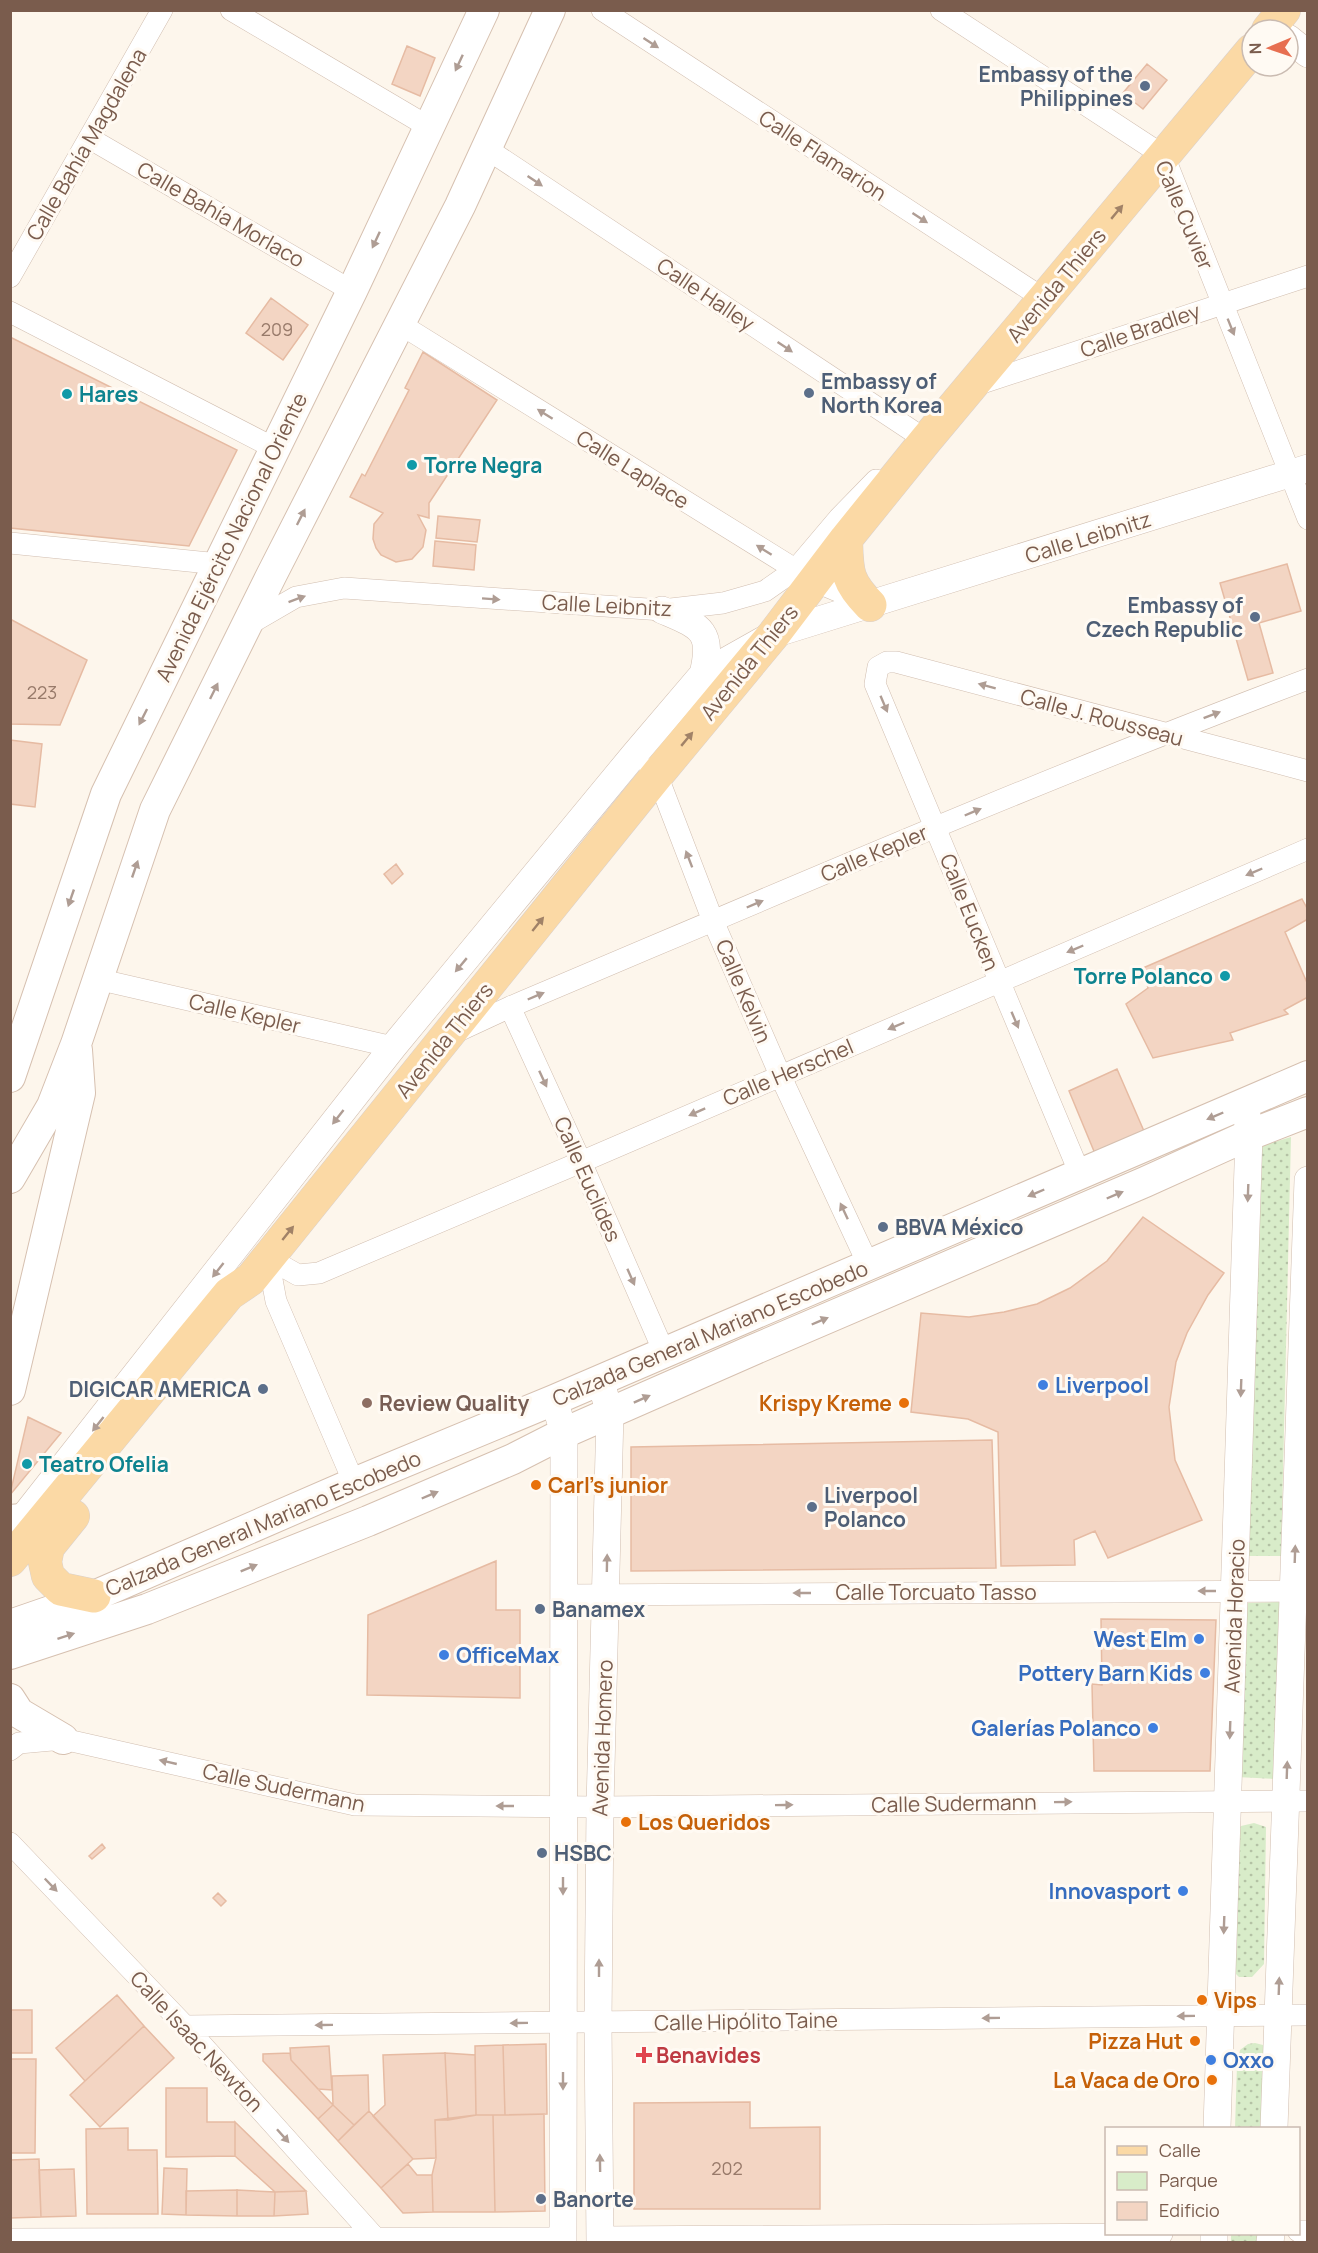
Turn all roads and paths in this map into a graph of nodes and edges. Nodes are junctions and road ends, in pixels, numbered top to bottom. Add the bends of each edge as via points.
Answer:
1 (162, 10) edge
2 (231, 10) edge
3 (484, 10) edge
4 (550, 10) edge
5 (602, 10) edge
6 (941, 10) edge
7 (1240, 65) edge
8 (429, 127) junction
9 (89, 138) junction
10 (487, 149) junction
11 (1164, 156) junction
12 (1308, 276) edge
13 (10, 277) edge
14 (352, 291) junction
15 (1044, 299) junction
16 (1222, 303) junction
17 (10, 312) edge
18 (400, 324) junction
19 (973, 386) junction
20 (922, 446) junction
21 (274, 448) junction
22 (1298, 471) edge
23 (1308, 519) edge
24 (846, 539) junction
25 (10, 543) edge
26 (219, 564) junction
27 (805, 576) junction
28 (870, 605) junction
29 (662, 610) junction
30 (246, 626) junction
31 (774, 634) junction
32 (896, 662) joint
33 (703, 674) junction
34 (1308, 679) edge
35 (1163, 733) junction
36 (645, 765) junction
37 (1308, 771) edge
38 (935, 828) junction
39 (1308, 849) edge
40 (713, 921) junction
41 (97, 979) junction
42 (999, 982) junction
43 (510, 1007) junction
44 (445, 1037) junction
45 (76, 1044) junction
46 (393, 1047) junction
47 (780, 1075) junction
48 (10, 1077) edge
49 (1306, 1084) edge
50 (1245, 1103) junction
51 (1308, 1112) edge
52 (1250, 1135) junction
53 (581, 1162) junction
54 (1080, 1174) junction
55 (10, 1178) edge
56 (1308, 1180) edge
57 (868, 1264) junction
58 (260, 1269) junction
59 (664, 1352) junction
60 (600, 1380) junction
61 (10, 1390) edge
62 (554, 1400) junction
63 (610, 1413) junction
64 (564, 1434) junction
65 (354, 1483) junction
66 (14, 1524) edge
67 (10, 1560) edge
68 (1235, 1591) junction
69 (1300, 1591) edge
70 (564, 1594) junction
71 (606, 1594) junction
72 (94, 1596) junction
73 (10, 1625) edge
74 (10, 1654) edge
75 (10, 1699) edge
76 (63, 1738) junction
77 (10, 1750) edge
78 (1228, 1801) junction
79 (1297, 1801) edge
80 (564, 1806) junction
81 (600, 1807) junction
82 (10, 1843) edge
83 (1221, 2015) junction
84 (1278, 2015) junction
85 (1308, 2015) edge
86 (563, 2022) junction
87 (598, 2023) junction
88 (185, 2026) junction
89 (1217, 2127) edge
90 (1275, 2127) edge
91 (1105, 2235) edge
92 (10, 2239) edge
93 (377, 2240) edge
94 (563, 2240) edge
95 (600, 2240) edge

1 - 9 street, Calle Bahía Magdalena
2 - 8 street
3 -> 8 main road, Avenida Ejército Nacional Oriente
4 - 10 main road
5 -> 15 street, Calle Flamarion
6 - 11 street, Calle Cuvier
7 - 11 main road, Avenida Thiers
8 -> 14 main road, Avenida Ejército Nacional Oriente
9 - 13 street, Calle Bahía Magdalena
9 - 14 street, Calle Bahía Morlaco
10 - 18 main road
10 -> 20 street, Calle Halley
15 -> 11 main road, Avenida Thiers
11 - 16 street, Calle Cuvier
12 - 16 street, Calle Bradley
14 - 21 main road, Avenida Ejército Nacional Oriente
15 - 19 main road, Avenida Thiers
16 - 19 street, Calle Bradley
16 -> 22 street, Calle Cuvier
17 - 21 street
27 -> 18 street, Calle Laplace
30 -> 18 main road
19 - 20 main road, Avenida Thiers
20 - 24 main road, Avenida Thiers
20 - 27 street, Calle Leibnitz via 876,479 839,518
21 - 26 main road, Avenida Ejército Nacional Oriente
22 - 23 street, Calle Cuvier
22 - 28 street, Calle Leibnitz
24 - 27 main road, Avenida Thiers
24 - 28 main road via 846,569
25 - 26 street
26 -> 48 main road, Avenida Ejército Nacional Oriente via 106,794
27 - 28 street, Calle Laplace
27 - 29 street, Calle Leibnitz via 723,603
27 - 31 main road, Avenida Thiers
28 - 31 street, Calle Leibnitz
30 -> 29 street, Calle Leibnitz via 296,597 344,588
29 - 33 street via 689,622 703,635 708,643
41 -> 30 main road via 155,810
31 - 33 street, Calle Leibnitz
36 -> 31 main road, Avenida Thiers
35 -> 32 street, Calle J. Rousseau
32 -> 38 street, Calle Eucken via 878,667 875,684
33 - 36 street, Avenida Thiers
35 -> 34 street, Calle Kepler
35 - 37 street, Calle J. Rousseau
38 -> 35 street, Calle Kepler
40 -> 36 street, Calle Kelvin
44 -> 36 main road, Avenida Thiers
36 -> 46 street, Avenida Thiers
40 -> 38 street, Calle Kepler
38 - 42 street, Calle Eucken
39 -> 42 street, Calle Herschel
43 -> 40 street, Calle Kepler
40 - 47 street, Calle Kelvin
41 - 45 main road
41 - 46 street, Calle Kepler
42 -> 47 street, Calle Herschel
42 -> 54 street, Calle Eucken
43 - 44 street, Calle Kepler
43 -> 53 street, Calle Euclides
58 -> 44 main road, Avenida Thiers
45 - 55 main road via 52,1106
45 - 61 main road via 80,1093
46 -> 66 street, Avenida Thiers
47 -> 53 street, Calle Herschel
57 -> 47 street, Calle Kelvin
49 - 50 main road, Calzada General Mariano Escobedo
50 - 52 street, Avenida Horacio
50 -> 54 main road, Calzada General Mariano Escobedo
51 - 52 main road, Calzada General Mariano Escobedo
63 -> 52 main road, Calzada General Mariano Escobedo
52 -> 68 street, Avenida Horacio
53 - 58 street, Calle Herschel via 319,1273 298,1275
53 -> 59 street, Calle Euclides
54 -> 57 main road, Calzada General Mariano Escobedo
69 -> 56 street
57 - 59 main road, Calzada General Mariano Escobedo
58 - 65 street
58 - 67 main road via 229,1294
58 - 72 main road via 245,1306 48,1547 48,1576 61,1589
59 - 60 main road, Calzada General Mariano Escobedo
60 - 62 main road, Calzada General Mariano Escobedo
60 - 63 street, Avenida Homero
62 - 64 street, Avenida Homero
62 - 65 main road, Calzada General Mariano Escobedo
63 - 64 main road, Calzada General Mariano Escobedo
71 -> 63 street, Avenida Homero
64 - 70 street, Avenida Homero
74 -> 64 main road, Calzada General Mariano Escobedo via 158,1605 378,1516
65 - 72 main road, Calzada General Mariano Escobedo
68 - 69 street, Calle Torcuato Tasso
68 -> 71 street, Calle Torcuato Tasso
68 -> 78 street, Avenida Horacio
79 -> 69 street
70 - 71 street, Calle Torcuato Tasso
70 - 80 street, Avenida Homero
71 - 81 street, Avenida Homero
72 - 73 main road, Calzada General Mariano Escobedo
75 - 76 main road via 19,1713
76 - 77 street, Calle Sudermann via 19,1743
80 -> 76 street, Calle Sudermann via 355,1805
78 - 79 street, Calle Sudermann
81 -> 78 street, Calle Sudermann
78 -> 83 street, Avenida Horacio
84 -> 79 street
80 - 81 street, Calle Sudermann
80 -> 86 street, Avenida Homero
87 -> 81 street, Avenida Homero
82 -> 88 street, Calle Isaac Newton
83 - 84 street, Calle Hipólito Taine
83 -> 87 street, Calle Hipólito Taine
83 - 89 street, Avenida Horacio
84 - 85 street, Calle Hipólito Taine
84 - 90 street
86 - 87 street, Calle Hipólito Taine
86 -> 88 street, Calle Hipólito Taine
86 -> 94 street, Avenida Homero
95 -> 87 street, Avenida Homero
88 -> 93 street, Calle Isaac Newton
91 - 95 street
92 - 93 street
93 - 94 street

